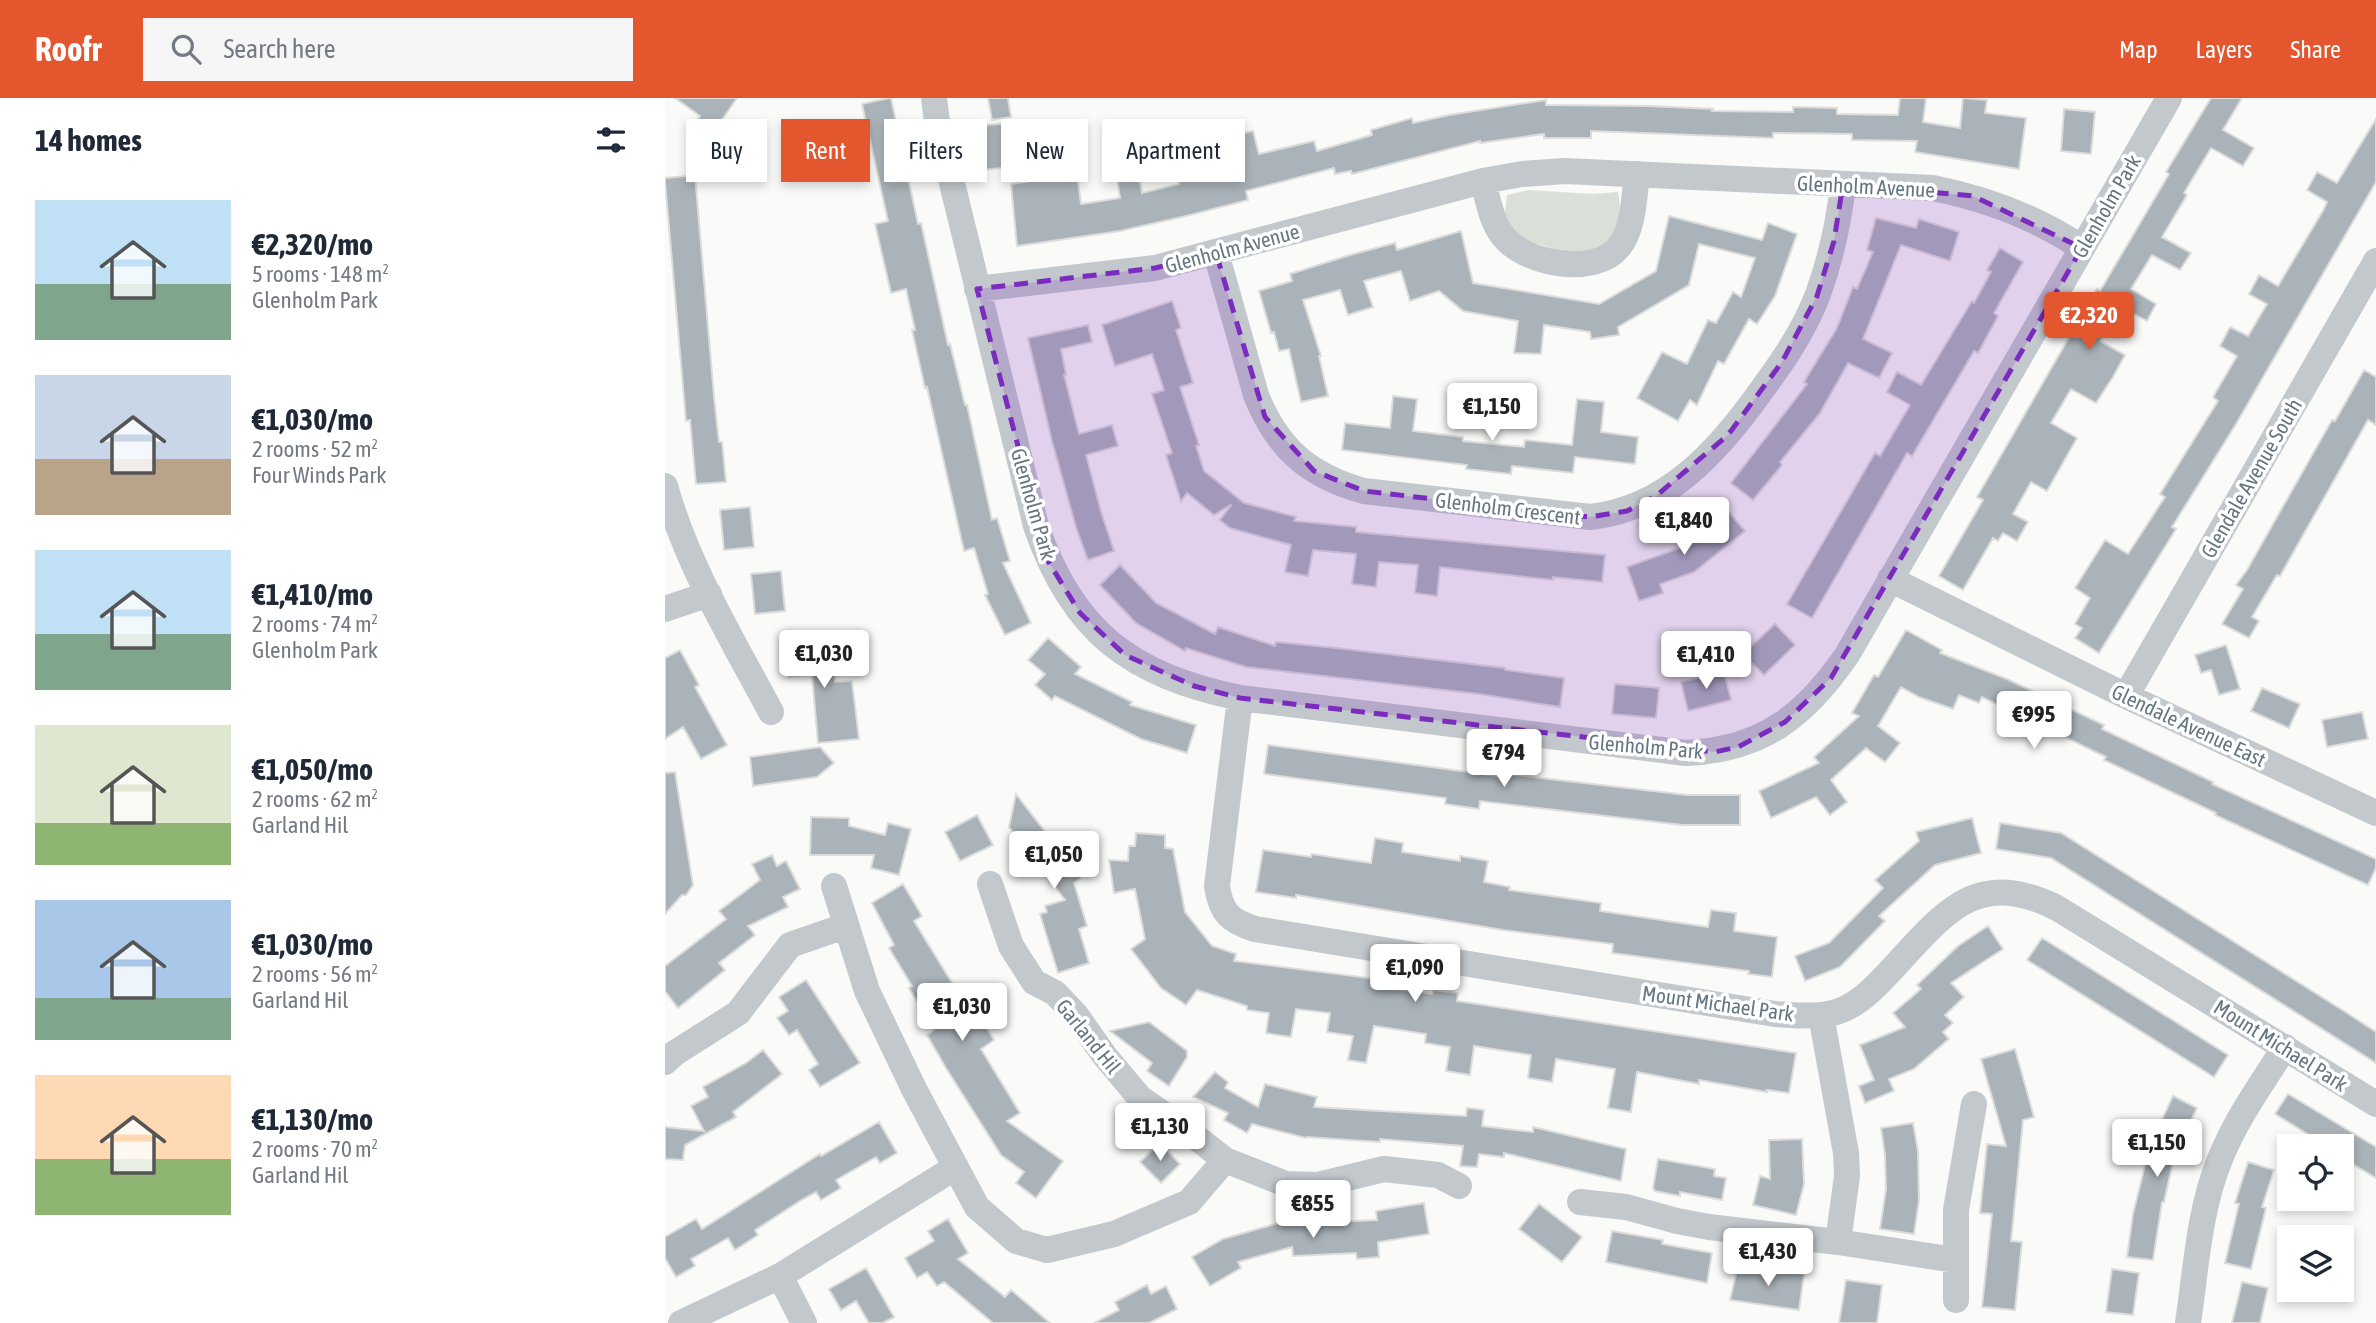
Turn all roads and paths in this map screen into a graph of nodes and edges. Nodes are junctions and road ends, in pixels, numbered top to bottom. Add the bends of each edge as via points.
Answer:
1 (934, 98) edge
2 (2169, 98) edge
3 (1637, 174) junction
4 (1483, 181) junction
5 (1843, 184) junction
6 (2082, 248) junction
7 (1216, 253) junction
8 (2376, 261) edge
9 (977, 289) junction
10 (665, 486) edge
11 (1891, 579) junction
12 (709, 594) junction
13 (665, 609) edge
14 (2126, 696) junction
15 (1240, 698) junction
16 (771, 712) dead end
17 (2371, 803) edge
18 (990, 884) dead end
19 (834, 886) dead end
20 (845, 926) junction
21 (1821, 1015) junction
22 (2284, 1047) junction
23 (665, 1062) edge
24 (1974, 1104) dead end
25 (2376, 1104) edge
26 (1225, 1160) junction
27 (956, 1167) junction
28 (1459, 1186) dead end
29 (1580, 1202) dead end
30 (1838, 1241) junction
31 (1955, 1260) junction
32 (780, 1276) junction
33 (1956, 1300) dead end
34 (681, 1323) edge
35 (804, 1323) edge
36 (2188, 1323) edge

1 - 9 street, Glenholm Park
2 - 6 street, Glenholm Park
3 - 4 street, Glenholm Avenue via 1565,171
3 - 4 street via 1633,210 1619,247 1592,263 1575,266 1514,246 1503,236
3 - 5 street, Glenholm Avenue
4 - 7 street, Glenholm Avenue
5 - 6 street, Glenholm Avenue via 1933,188 1973,196 2014,211
5 - 7 street, Glenholm Crescent via 1834,241 1817,296 1782,362 1728,435 1707,459 1656,496 1627,511 1590,517 1364,491 1314,471 1297,458 1265,417
6 - 11 street, Glenholm Park
7 - 9 street, Glenholm Avenue via 1155,268
8 - 14 street, Glendale Avenue South
9 - 15 street, Glenholm Park via 1036,526 1065,592 1100,635 1125,655 1182,682
10 - 12 street
11 - 14 street, Glendale Avenue East
11 - 15 street, Glenholm Park via 1847,655 1809,702 1762,736 1715,752 1686,753
12 - 13 street
12 - 16 street
14 - 17 street, Glendale Avenue East
15 - 21 street, Mount Michael Park via 1217,886 1219,902 1237,924 1775,1014
18 - 26 street, Garland Hil via 1011,946 1034,982 1055,993 1076,1015 1140,1098
19 - 20 street
20 - 23 street via 790,945 738,1013
20 - 27 street via 867,991
21 - 22 street, Mount Michael Park via 1843,1009 1877,986 1926,933 1965,902 1997,891 2037,897
21 - 30 street via 1846,1165
22 - 25 street, Mount Michael Park
22 - 36 street via 2219,1162 2201,1232
24 - 31 street via 1956,1210
26 - 27 street via 1189,1202 1114,1234 1047,1250 1016,1241 977,1207
26 - 28 street, Garland Hil via 1286,1184 1318,1185 1384,1169 1438,1175
27 - 32 street
29 - 30 street via 1626,1207 1709,1227
30 - 31 street
31 - 33 street
32 - 34 street
32 - 35 street

